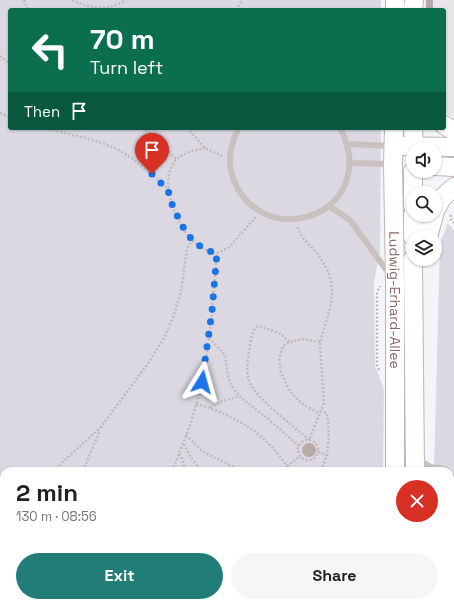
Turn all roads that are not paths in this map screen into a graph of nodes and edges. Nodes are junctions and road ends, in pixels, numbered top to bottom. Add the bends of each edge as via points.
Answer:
1 (238, 130) edge
2 (341, 130) edge
3 (394, 130) edge
4 (414, 130) edge
5 (414, 142) edge
6 (347, 144) junction
7 (394, 146) junction
8 (406, 147) edge
9 (442, 147) edge
10 (454, 147) edge
11 (350, 162) junction
12 (393, 164) junction
13 (406, 165) edge
14 (442, 166) edge
15 (454, 166) edge
16 (454, 187) edge
17 (442, 198) edge
18 (328, 206) junction
19 (414, 266) edge
20 (419, 266) edge
21 (387, 285) junction
22 (414, 286) junction
23 (415, 464) edge
24 (395, 467) edge
25 (427, 467) edge

1 - 18 lane via 230,160 232,176 247,202 271,216 296,220 313,215
2 - 6 lane
3 - 7 main road, Ludwig-Erhard-Allee
4 - 5 main road
6 - 7 lane
6 - 11 lane
7 - 8 main road
7 - 12 main road, Ludwig-Erhard-Allee
9 - 10 main road
11 - 12 lane
11 - 18 lane via 347,179
12 - 13 main road
12 - 21 main road, Ludwig-Erhard-Allee
14 - 15 main road
16 - 17 main road
18 - 21 lane via 350,220
19 - 22 main road, Ludwig-Erhard-Allee
20 - 22 main road, Ludwig-Erhard-Allee
21 - 24 main road, Ludwig-Erhard-Allee
22 - 23 main road, Ludwig-Erhard-Allee
23 - 25 lane

